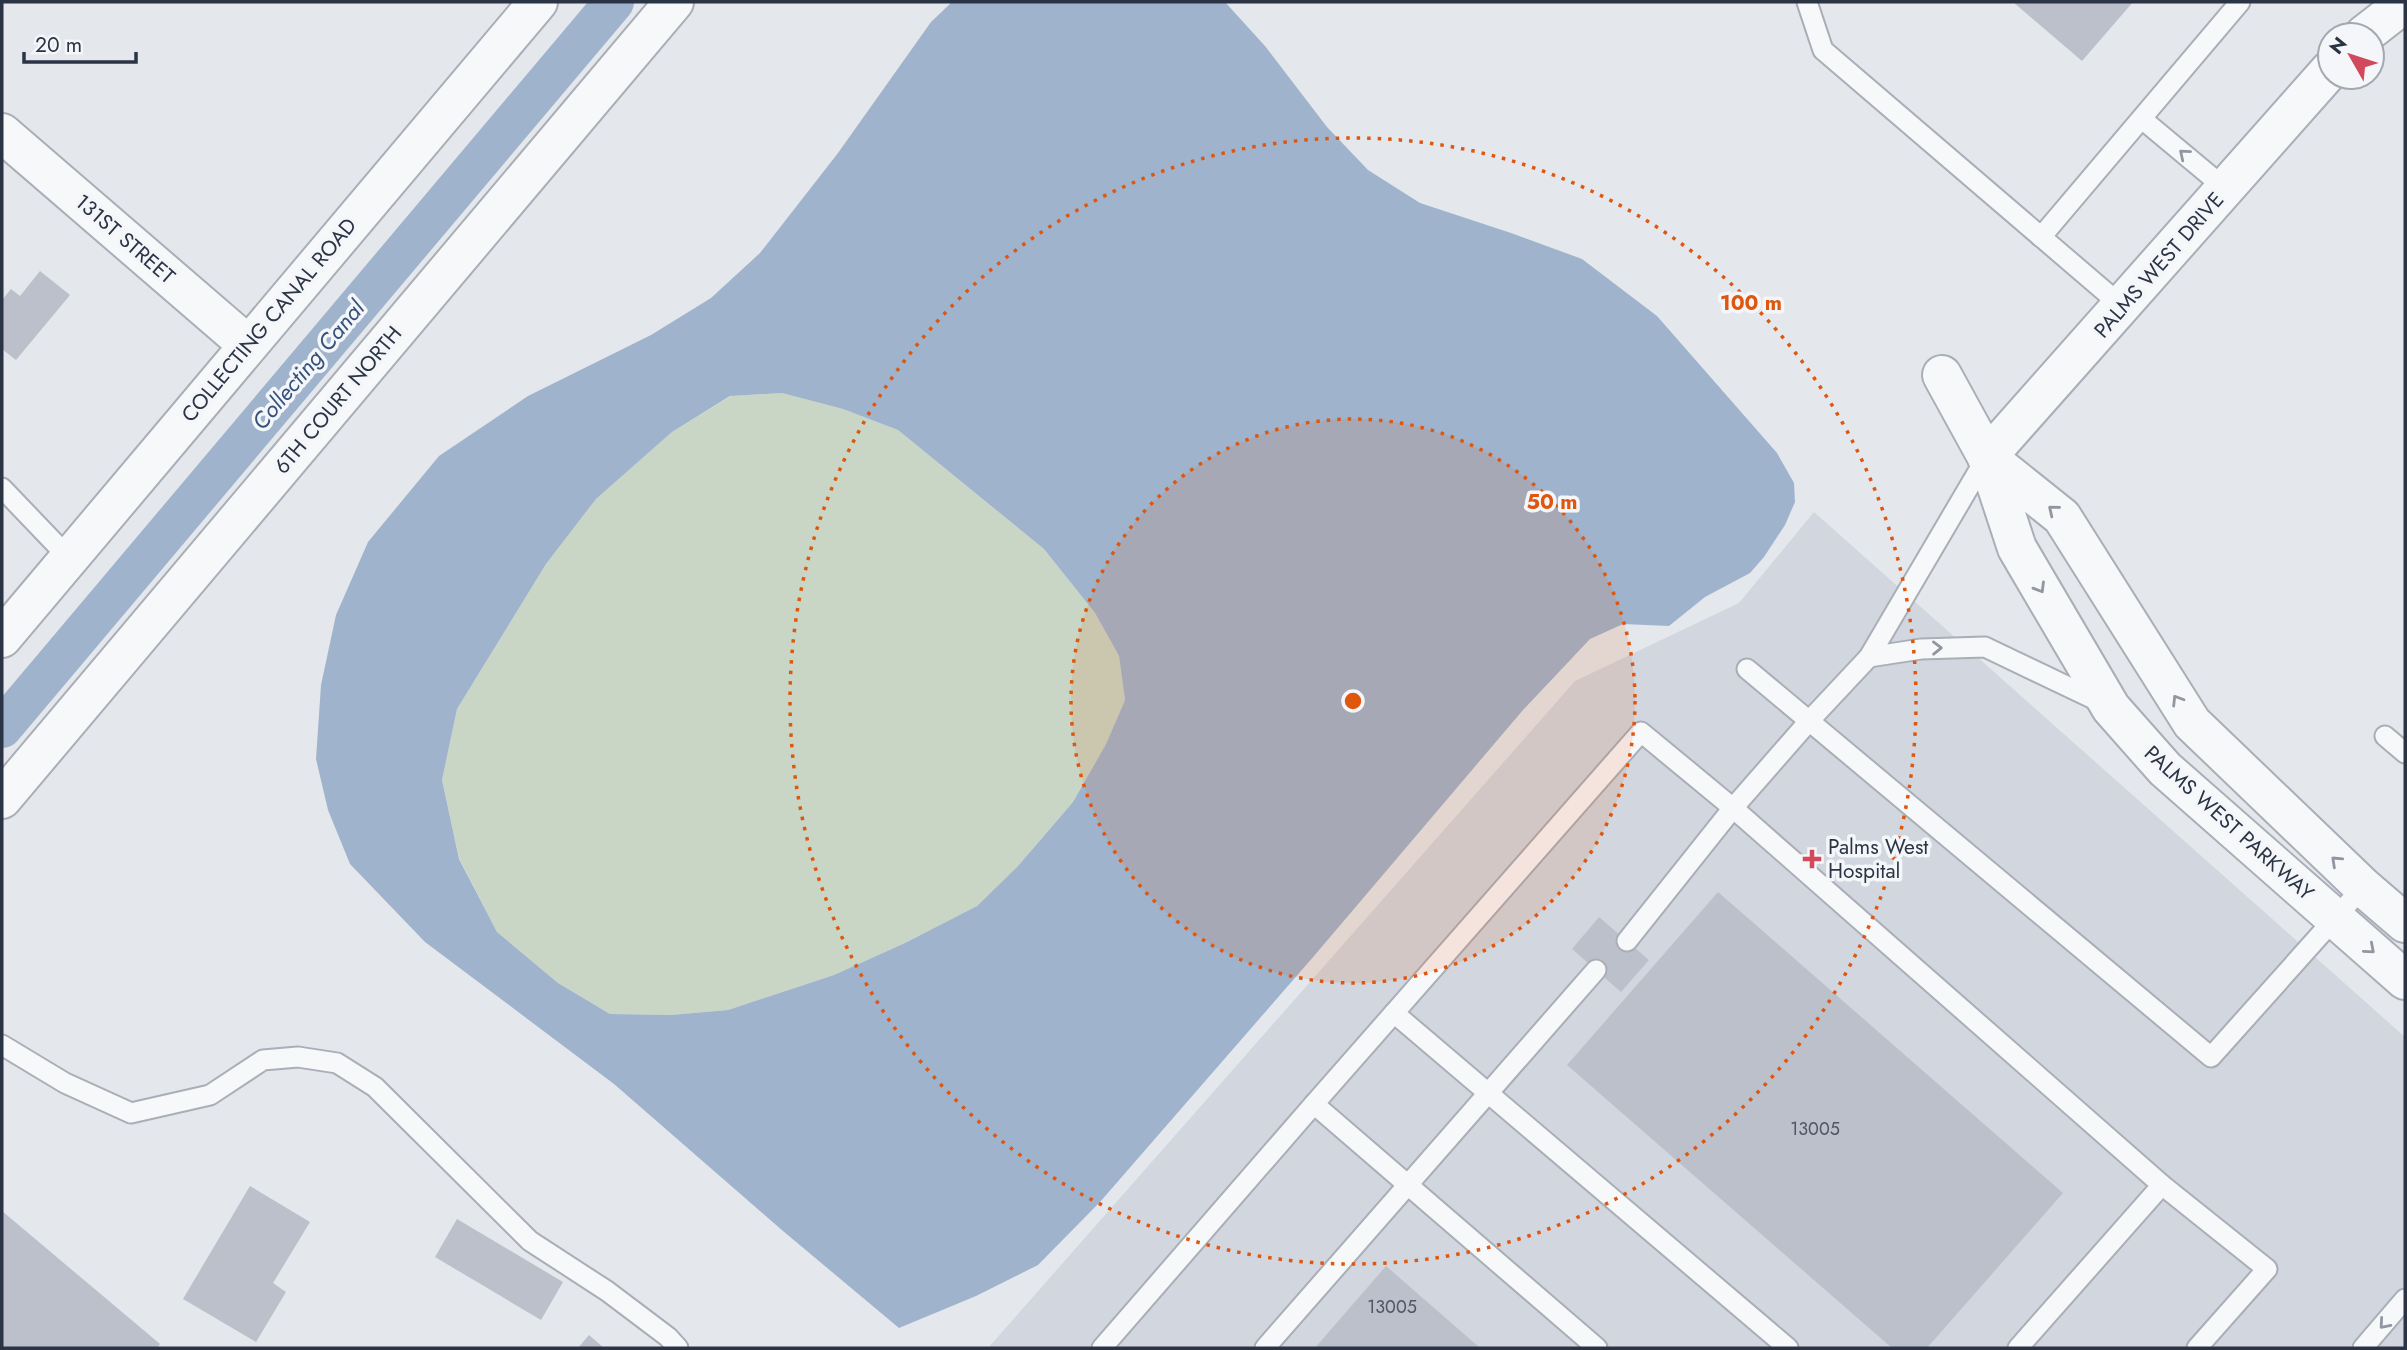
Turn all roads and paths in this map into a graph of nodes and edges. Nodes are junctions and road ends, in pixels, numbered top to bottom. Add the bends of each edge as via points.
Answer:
1 (538, 2) edge
2 (674, 2) edge
3 (1807, 2) edge
4 (2239, 2) edge
5 (2405, 3) edge
6 (2382, 21) edge
7 (2316, 86) edge
8 (2141, 119) junction
9 (2, 133) edge
10 (2226, 189) junction
11 (2041, 237) junction
12 (2123, 307) junction
13 (248, 345) junction
14 (1942, 375) dead end
15 (1987, 457) junction
16 (2, 488) edge
17 (69, 558) junction
18 (2, 638) edge
19 (1869, 657) junction
20 (1747, 669) dead end
21 (2111, 708) junction
22 (1810, 720) junction
23 (2385, 736) dead end
24 (2405, 753) edge
25 (2, 799) edge
26 (1732, 808) junction
27 (2363, 887) junction
28 (2335, 919) junction
29 (2405, 923) edge
30 (1627, 941) dead end
31 (1596, 970) dead end
32 (2405, 980) edge
33 (1394, 1013) junction
34 (2, 1045) edge
35 (1485, 1094) junction
36 (1314, 1104) junction
37 (1408, 1184) junction
38 (2162, 1185) junction
39 (2405, 1299) edge
40 (678, 1348) edge
41 (1102, 1348) edge
42 (1265, 1348) edge
43 (1597, 1348) edge
44 (1788, 1348) edge
45 (2018, 1348) edge
46 (2197, 1348) edge
47 (2363, 1348) edge

1 - 13 street, COLLECTING CANAL ROAD
2 - 25 street, 6TH COURT NORTH
3 - 11 lane via 1823,50
4 - 8 lane
5 - 6 street
7 - 10 street, PALMS WEST DRIVE
10 -> 8 lane
8 - 11 lane
9 - 13 street, 131ST STREET
10 - 12 street, PALMS WEST DRIVE
11 - 12 lane
12 - 15 street, PALMS WEST DRIVE
13 - 17 street, COLLECTING CANAL ROAD
14 - 15 street, PALMS WEST PARKWAY
15 - 19 lane
15 -> 21 street, PALMS WEST PARKWAY via 2017,548
27 -> 15 street, PALMS WEST PARKWAY via 2192,723 2062,517
16 - 17 lane
17 - 18 street, COLLECTING CANAL ROAD
19 -> 21 lane via 1921,649 1985,647
19 - 22 lane
20 - 22 lane
21 - 28 street, PALMS WEST PARKWAY via 2165,769
22 - 26 lane
22 - 28 lane via 2211,1057
23 - 24 lane
26 - 30 lane
26 - 33 lane via 1641,732
26 - 38 lane
27 - 28 lane
27 - 29 street, PALMS WEST PARKWAY
28 -> 32 street, PALMS WEST PARKWAY
31 - 35 lane
33 - 35 lane
33 - 36 lane
34 - 40 lane via 65,1083 131,1113 210,1096 263,1060 337,1063 375,1087 530,1241 607,1291
35 - 37 lane
35 - 44 lane
36 - 37 lane
36 - 41 lane
37 - 42 lane
37 - 43 lane
38 - 45 lane
38 - 46 lane via 2267,1269
39 -> 47 lane

